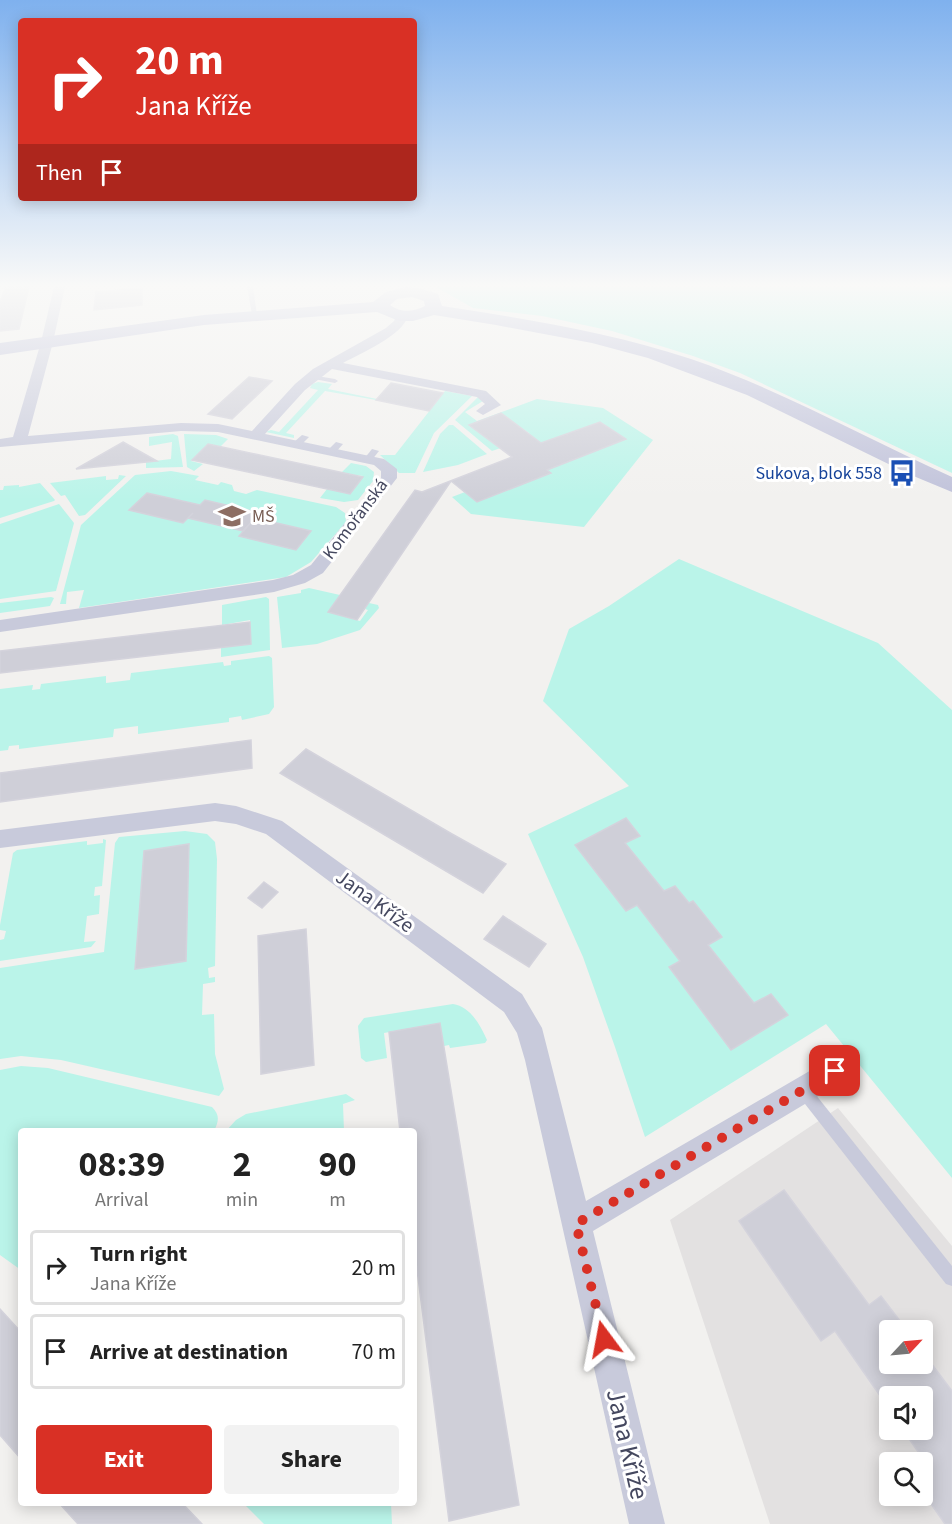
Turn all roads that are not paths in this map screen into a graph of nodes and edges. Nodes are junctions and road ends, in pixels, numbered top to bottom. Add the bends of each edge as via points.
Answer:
1 (42, 358) edge
2 (342, 358) edge
3 (667, 358) edge
4 (330, 365) junction
5 (311, 377) junction
6 (335, 381) dead end
7 (483, 411) dead end
8 (256, 435) junction
9 (19, 441) junction
10 (0, 443) edge
11 (952, 485) edge
12 (0, 626) edge
13 (0, 839) edge
14 (835, 1071) dead end
15 (803, 1090) junction
16 (576, 1224) junction
17 (952, 1278) edge
18 (647, 1524) edge

1 - 9 street
2 - 4 street
3 - 11 street via 734,383
4 - 5 street
4 - 7 street via 482,394 494,405
5 - 6 lane
5 - 8 street
8 - 9 street, Komořanská via 181,427
8 - 12 street, Komořanská via 372,455 389,469 388,478 317,569 274,586
9 - 10 street, Komořanská
13 - 16 street, Jana Kříže via 215,812 274,827 513,1003 529,1028
14 - 15 street
15 - 16 street
15 - 17 lane
16 - 18 street, Jana Kříže

